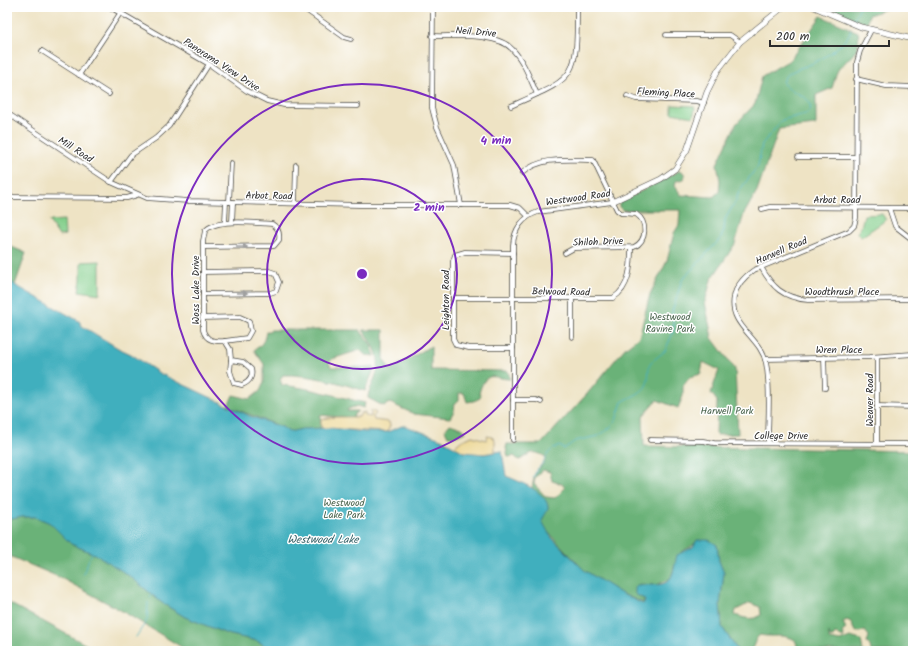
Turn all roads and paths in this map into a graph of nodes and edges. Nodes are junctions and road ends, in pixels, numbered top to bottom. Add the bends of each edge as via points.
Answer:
1 (110, 7) edge
2 (302, 7) edge
3 (433, 7) edge
4 (578, 7) edge
5 (783, 7) edge
6 (814, 7) edge
7 (778, 9) edge
8 (821, 9) edge
9 (121, 12) junction
10 (871, 30) junction
11 (666, 35) dead end
12 (432, 36) junction
13 (351, 39) dead end
14 (913, 39) edge
15 (740, 42) junction
16 (42, 51) dead end
17 (209, 64) junction
18 (79, 75) junction
19 (856, 79) junction
20 (912, 87) edge
21 (109, 94) dead end
22 (537, 94) junction
23 (627, 96) dead end
24 (704, 103) junction
25 (358, 106) dead end
26 (511, 106) dead end
27 (7, 113) edge
28 (798, 157) dead end
29 (856, 157) junction
30 (231, 163) dead end
31 (296, 165) dead end
32 (522, 173) dead end
33 (111, 182) junction
34 (137, 195) junction
35 (7, 197) edge
36 (229, 202) junction
37 (612, 202) junction
38 (295, 203) junction
39 (461, 205) junction
40 (856, 208) junction
41 (889, 208) junction
42 (913, 208) edge
43 (762, 209) dead end
44 (528, 216) junction
45 (225, 222) junction
46 (232, 222) junction
47 (913, 240) edge
48 (203, 247) junction
49 (631, 248) junction
50 (565, 252) dead end
51 (513, 253) junction
52 (761, 267) junction
53 (203, 272) junction
54 (203, 294) junction
55 (453, 298) junction
56 (513, 299) junction
57 (572, 299) junction
58 (913, 299) edge
59 (202, 318) junction
60 (572, 337) dead end
61 (225, 341) junction
62 (513, 348) junction
63 (913, 354) edge
64 (824, 357) junction
65 (877, 357) junction
66 (765, 359) junction
67 (231, 360) junction
68 (824, 388) dead end
69 (513, 400) junction
70 (541, 402) dead end
71 (877, 406) junction
72 (913, 407) edge
73 (512, 440) dead end
74 (650, 440) dead end
75 (768, 443) junction
76 (877, 444) junction
77 (913, 444) edge

1 - 9 street, Panorama View Drive
2 - 13 street via 344,37
3 - 12 street
4 - 22 street via 577,46 571,72 566,79
5 - 7 street, Westwood Road
6 - 8 street
7 - 15 street, Westwood Road
8 - 10 street
9 - 17 street, Panorama View Drive
9 - 18 street
10 - 14 street
10 - 19 street, Harwell Road via 858,57
11 - 15 street via 730,35
12 - 22 street, Neil Drive via 485,38 508,45 518,56
12 - 39 street via 432,108 437,127 454,165
15 - 24 street, Westwood Road via 714,77
16 - 18 street
17 - 25 street, Panorama View Drive via 247,91 272,103
17 - 33 street via 169,126 131,155
18 - 21 street
19 - 20 street via 886,86
19 - 29 street, Harwell Road
22 - 26 street
23 - 24 street, Fleming Place via 636,99 697,100
24 - 37 street, Westwood Road via 687,150 675,169 661,179
27 - 33 street, Mill Road
28 - 29 street
29 - 40 street, Harwell Road
30 - 36 street
31 - 38 street
32 - 37 street via 529,166 547,160 593,160
33 - 34 street, Mill Road
34 - 35 street, Arbot Road via 127,198
34 - 36 street, Arbot Road via 153,199
36 - 38 street, Arbot Road
36 - 45 street
36 - 46 street
37 - 44 street, Westwood Road via 541,211
37 - 49 street, Shiloh Drive via 618,212 636,214 644,222 642,240
38 - 39 street, Arbot Road
39 - 44 street, Arbot Road via 513,206 520,208
40 - 41 street, Arbot Road
40 - 43 street, Arbot Road
40 - 52 street, Harwell Road via 855,224 851,230
41 - 42 street, Arbot Road
41 - 47 street via 895,226
44 - 51 street via 517,229 513,240
45 - 46 street, Woss Lake Drive
45 - 48 street, Woss Lake Drive via 210,226 206,230
48 -> 46 street, Woss Lake Drive via 269,247 277,244 279,240 278,228 272,224
48 - 53 street, Woss Lake Drive
49 - 50 street, Shiloh Drive via 574,248
49 - 57 street, Belwood Road via 630,270 619,295 607,300
51 - 55 street, Leighton Road via 457,254 453,261
51 - 56 street
52 - 58 street, Woodthrush Place via 774,288 792,298
52 - 66 street, Harwell Road via 741,280 733,306 740,325 757,344
53 - 54 street, Woss Lake Drive
54 -> 53 street via 270,293 276,291 278,282 275,273 270,271
54 - 59 street, Woss Lake Drive
55 - 56 street, Belwood Road
55 - 62 street, Leighton Road via 453,338 456,345 469,348
56 - 57 street, Belwood Road
56 - 62 street
57 - 60 street
59 - 61 street, Woss Lake Drive via 207,338 216,342
59 - 61 street via 240,317 249,321 250,331 247,338
61 - 67 street via 230,349
62 - 69 street
63 - 65 street, Wren Place
64 - 65 street, Wren Place
64 - 66 street, Wren Place
64 - 68 street
65 - 71 street, Weaver Road
66 - 75 street, Harwell Road via 768,379
67 - 67 street via 230,371 234,382 242,385 248,382 252,376 251,369 243,362
69 - 70 street
69 - 73 street
71 - 72 street
71 - 76 street, Weaver Road
74 - 75 street, College Drive
75 - 76 street, College Drive
76 - 77 street, College Drive

